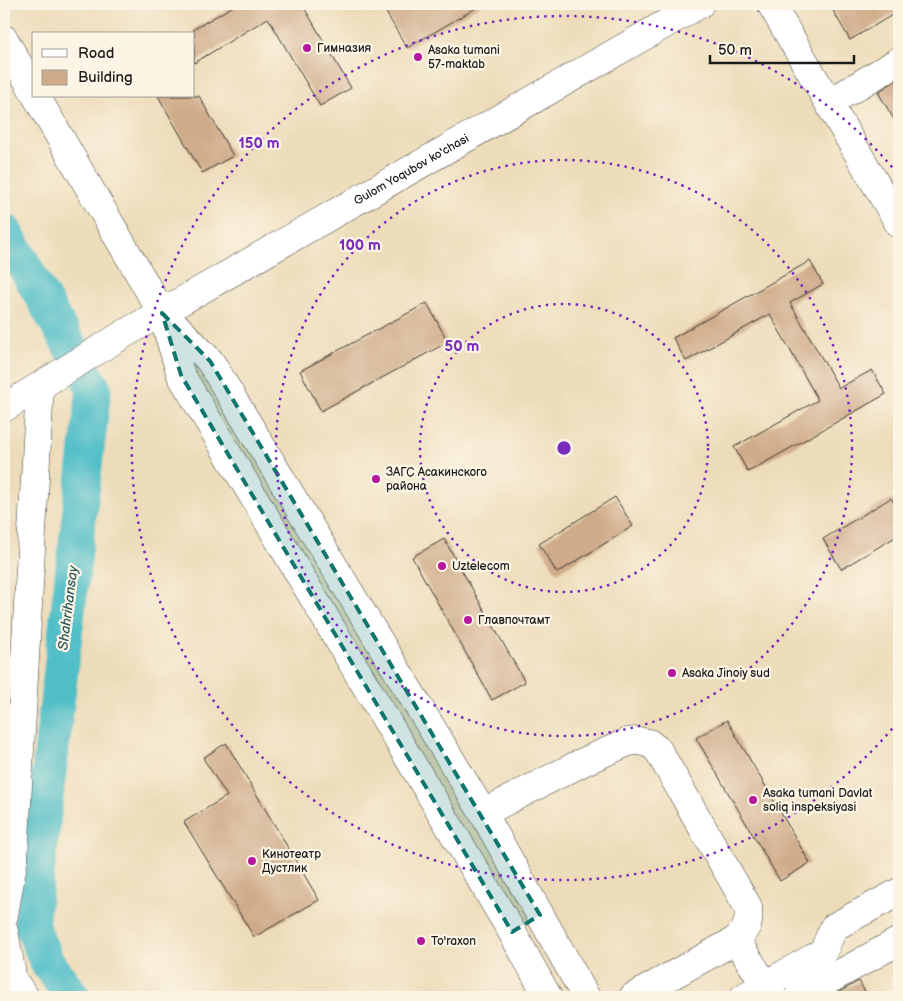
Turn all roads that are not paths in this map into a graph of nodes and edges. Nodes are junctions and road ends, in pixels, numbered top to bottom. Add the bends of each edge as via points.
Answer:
1 (700, 4) edge
2 (771, 4) edge
3 (4, 39) edge
4 (899, 61) edge
5 (32, 88) edge
6 (37, 98) edge
7 (829, 103) junction
8 (899, 224) edge
9 (162, 312) junction
10 (40, 387) junction
11 (4, 408) edge
12 (483, 813) junction
13 (899, 892) edge
14 (4, 915) edge
15 (540, 915) junction
16 (4, 931) edge
17 (512, 932) junction
18 (736, 940) junction
19 (899, 941) edge
20 (761, 993) edge
21 (25, 997) edge
22 (548, 997) edge
23 (586, 997) edge
24 (633, 997) edge
25 (798, 997) edge

1 - 9 street, Gulom Yoqubov ko'chasi
2 - 7 street
3 - 5 street
4 - 7 street
6 - 9 street
7 - 8 street
9 - 10 street, Gulom Yoqubov ko'chasi
9 - 12 street via 210,361
9 - 17 street via 181,375
10 - 11 street, Gulom Yoqubov ko'chasi
10 - 14 street via 14,858
12 - 15 street
12 - 18 street via 628,742 649,743 662,756 748,907 750,919 746,930
13 - 20 street via 834,927 823,952
15 - 17 street
15 - 23 street
16 - 21 street via 13,980
17 - 22 street
18 - 20 street
18 - 24 street
19 - 25 street

